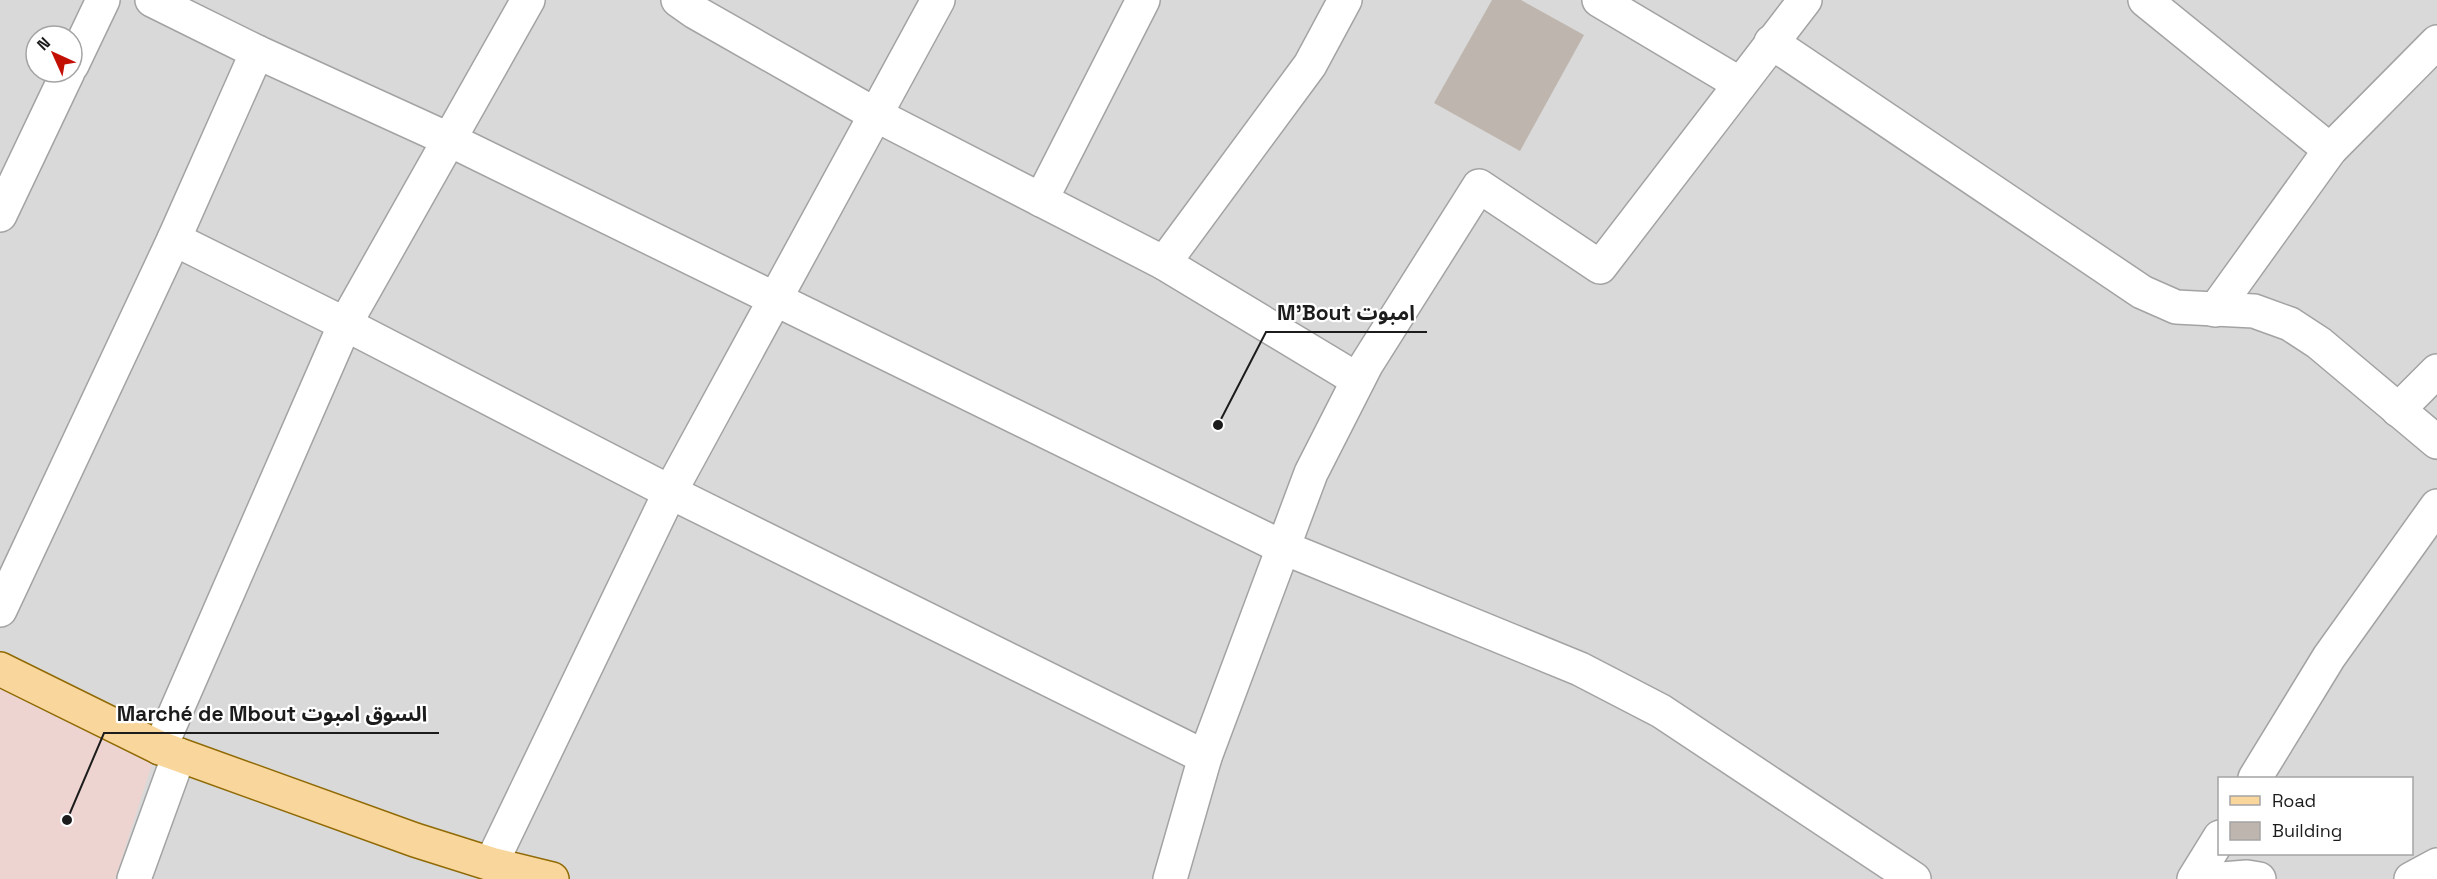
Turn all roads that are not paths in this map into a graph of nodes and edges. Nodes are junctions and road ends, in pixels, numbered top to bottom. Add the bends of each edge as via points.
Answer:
1 (103, 0) edge
2 (152, 0) edge
3 (528, 0) edge
4 (678, 0) edge
5 (938, 0) edge
6 (1143, 0) edge
7 (1345, 0) edge
8 (1599, 0) edge
9 (1805, 0) edge
10 (2145, 0) edge
11 (84, 40) edge
12 (1771, 42) junction
13 (2437, 42) edge
14 (257, 52) junction
15 (62, 84) edge
16 (1740, 84) junction
17 (876, 115) junction
18 (450, 140) junction
19 (2330, 150) junction
20 (1041, 200) junction
21 (0, 215) edge
22 (174, 238) junction
23 (1164, 263) junction
24 (777, 299) junction
25 (2215, 310) junction
26 (345, 324) junction
27 (2437, 371) edge
28 (1358, 380) junction
29 (2398, 410) junction
30 (2437, 442) edge
31 (670, 492) junction
32 (2437, 506) edge
33 (1282, 548) junction
34 (0, 610) edge
35 (0, 669) edge
36 (169, 751) junction
37 (1205, 757) junction
38 (2256, 777) edge
39 (2218, 840) edge
40 (491, 864) junction
41 (2437, 865) edge
42 (1907, 877) edge
43 (134, 879) edge
44 (552, 879) edge
45 (1170, 879) edge
46 (2194, 879) edge
47 (2222, 879) edge
48 (2259, 879) edge
49 (2412, 879) edge

1 - 11 street
2 - 14 street
3 - 18 street
4 - 17 street
5 - 17 street
6 - 20 street
7 - 23 street via 1310,65
8 - 16 street
9 - 12 street
10 - 19 street
12 - 16 street
12 - 25 street via 2142,292 2176,307
13 - 19 street
14 - 18 street
14 - 22 street
15 - 21 street
16 - 28 street via 1600,267 1479,186
17 - 20 street
17 - 24 street
18 - 24 street
18 - 26 street
19 - 25 street
20 - 23 street
22 - 26 street
22 - 34 street
23 - 28 street
24 - 31 street
24 - 33 street
25 - 29 street via 2254,311 2290,324 2319,343
26 - 31 street
26 - 36 street
27 - 29 street
28 - 33 street via 1311,473
29 - 30 street
31 - 37 street
31 - 40 street
32 - 38 street via 2330,657
33 - 37 street
33 - 42 street via 1620,688 1661,711
35 - 36 main road
36 - 40 main road
36 - 43 street
37 - 45 street
39 - 46 street
40 - 44 main road
41 - 49 street
47 - 48 street

